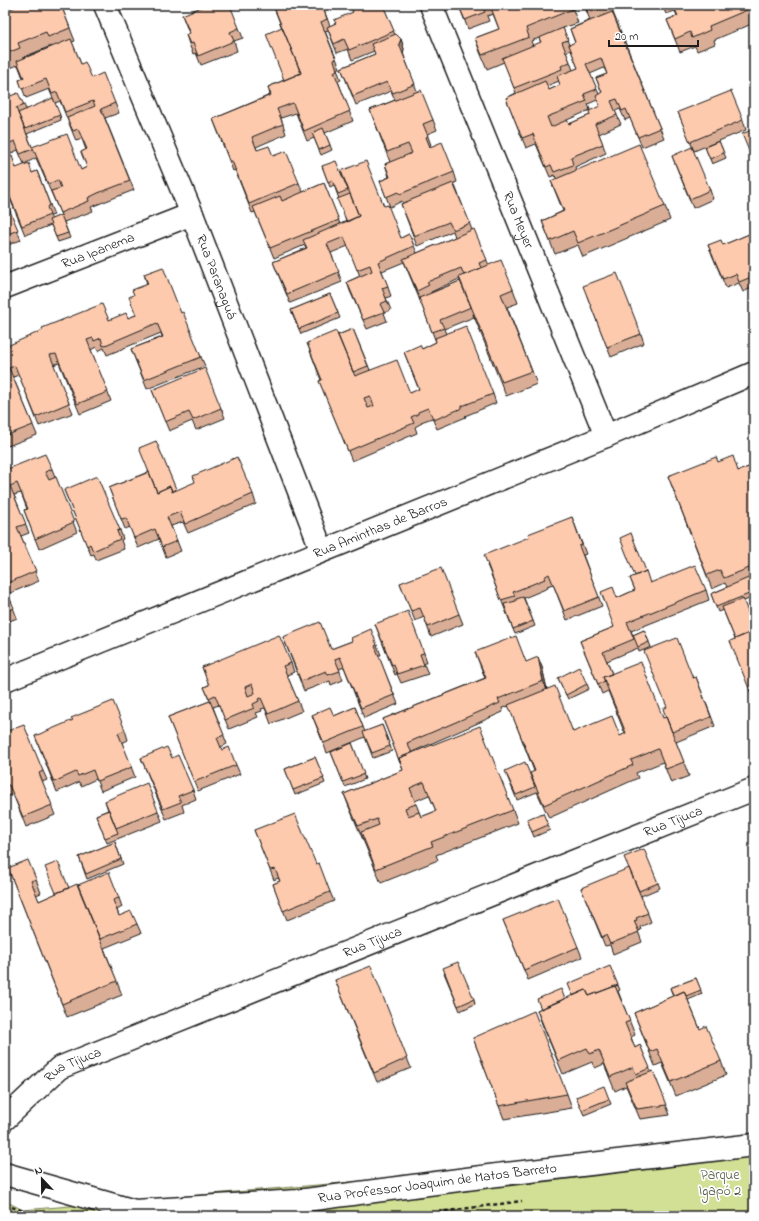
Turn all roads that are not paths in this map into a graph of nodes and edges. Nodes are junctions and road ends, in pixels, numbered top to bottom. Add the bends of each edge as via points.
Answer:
1 (105, 5) edge
2 (431, 5) edge
3 (192, 214) junction
4 (5, 287) edge
5 (754, 373) edge
6 (606, 436) junction
7 (322, 551) junction
8 (5, 680) edge
9 (754, 789) edge
10 (5, 1119) edge
11 (754, 1145) edge
12 (5, 1174) edge

1 - 3 street, Rua Paranaguá
2 - 6 street, Rua Meyer
3 - 4 street, Rua Ipanema
3 - 7 street, Rua Paranaguá
5 - 6 street, Rua Aminthas de Barros
6 - 7 street, Rua Aminthas de Barros
7 - 8 street, Rua Aminthas de Barros
9 - 10 street, Rua Tijuca via 59,1068
11 - 12 street, Rua Professor Joaquim de Matos Barreto via 298,1201 135,1211

